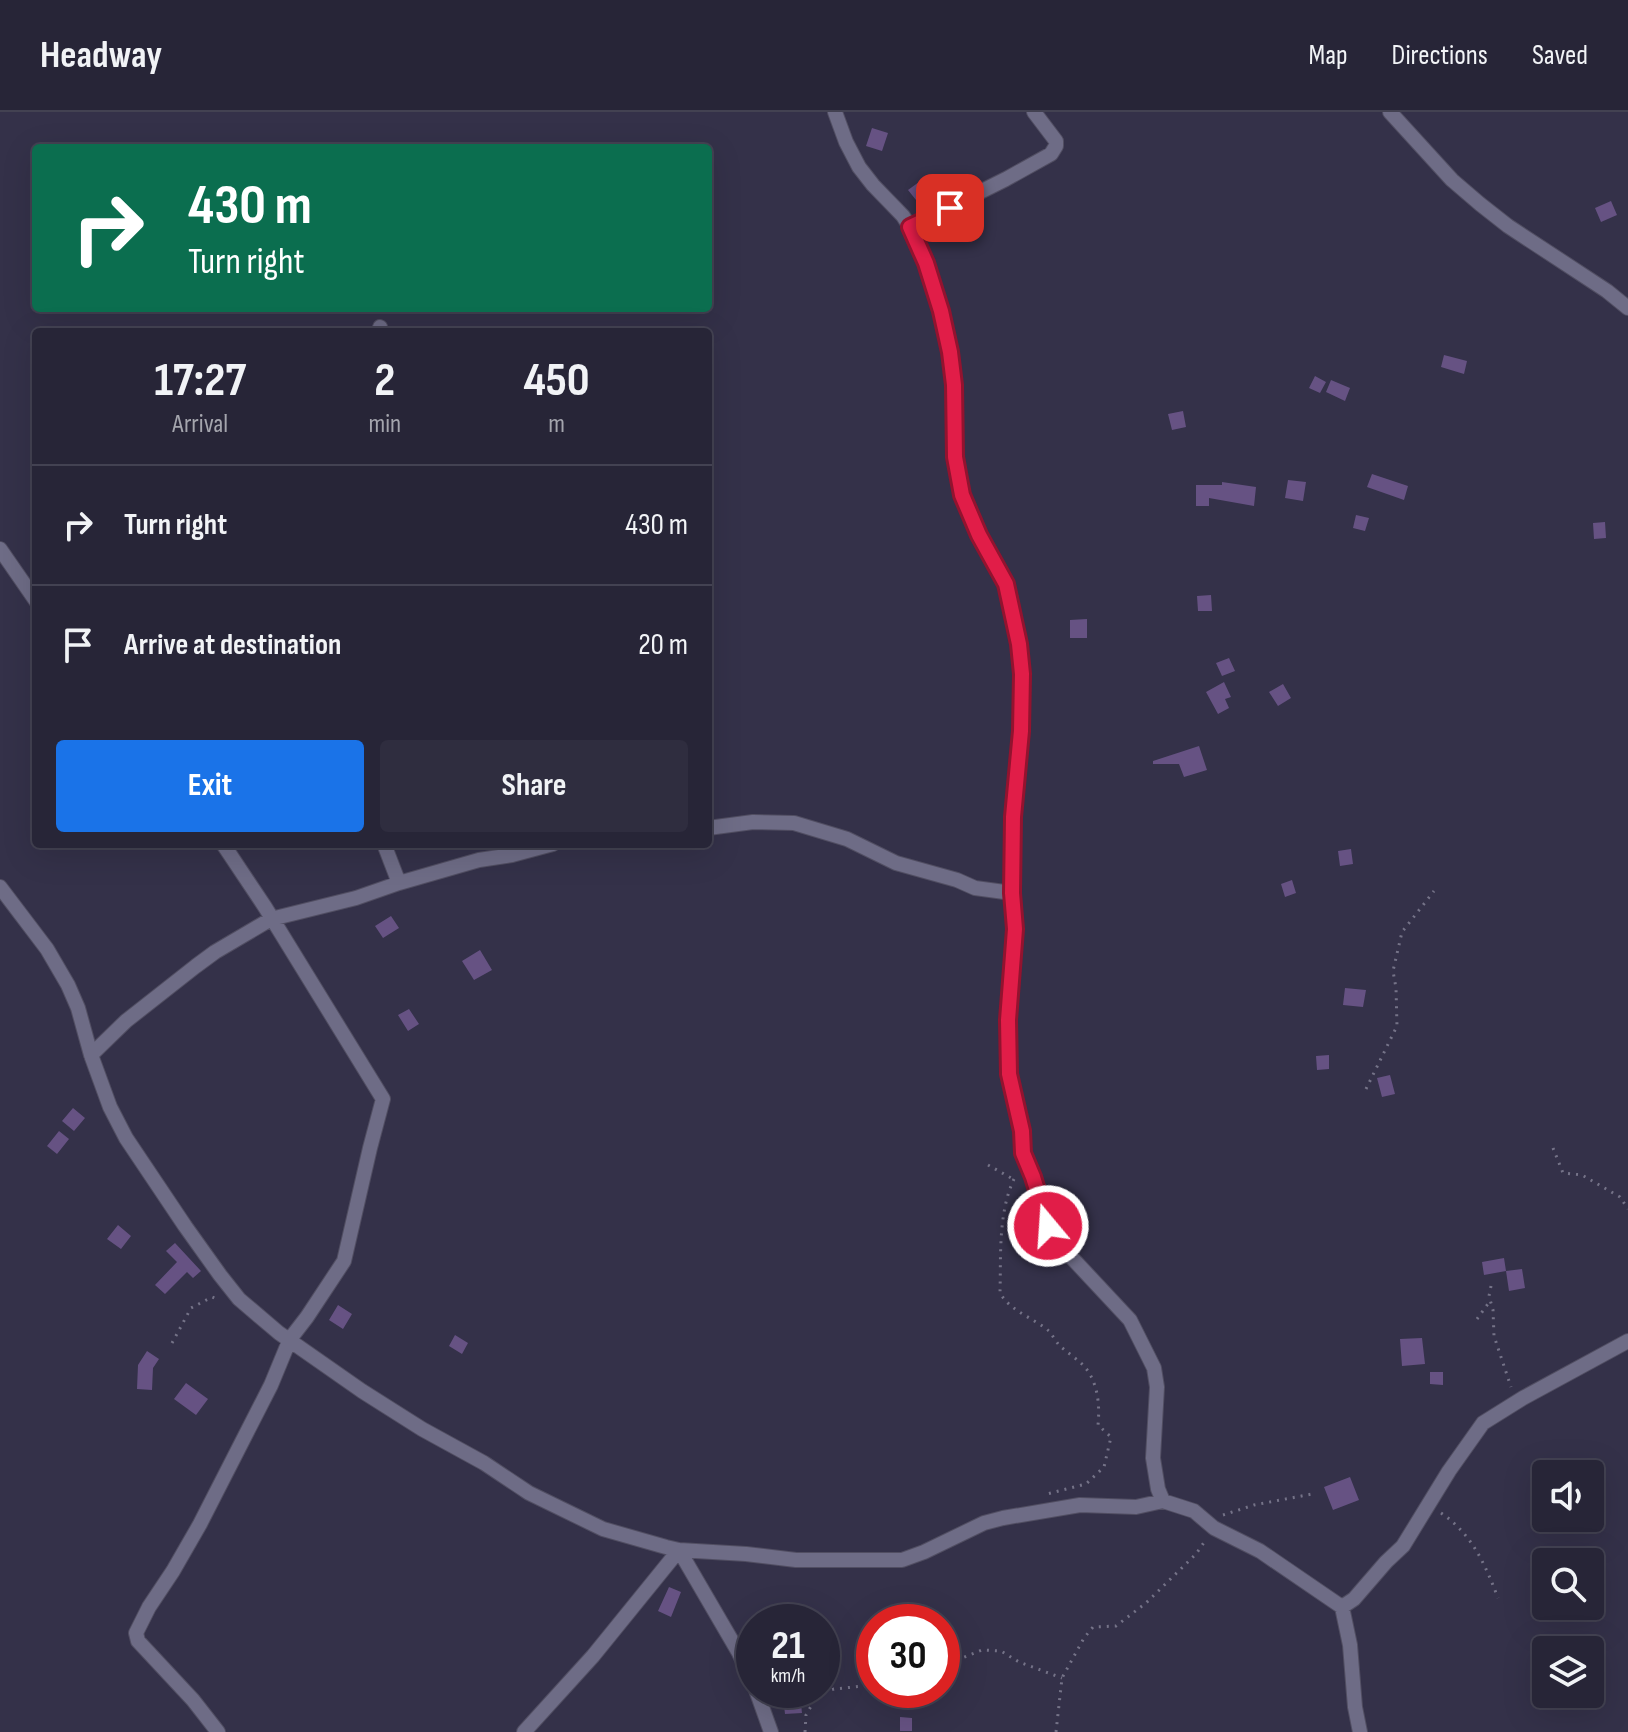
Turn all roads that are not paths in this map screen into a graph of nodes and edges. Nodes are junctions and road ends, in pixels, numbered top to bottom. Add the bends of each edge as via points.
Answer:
1 (835, 112) edge
2 (1034, 112) edge
3 (1390, 112) edge
4 (910, 227) junction
5 (1628, 308) edge
6 (0, 549) edge
7 (32, 595) edge
8 (712, 827) edge
9 (226, 848) edge
10 (386, 848) edge
11 (538, 848) edge
12 (399, 883) junction
13 (0, 887) edge
14 (1012, 893) junction
15 (271, 919) junction
16 (91, 1055) junction
17 (290, 1339) junction
18 (1628, 1341) edge
19 (1163, 1501) junction
20 (679, 1550) junction
21 (1342, 1607) junction
22 (736, 1648) edge
23 (762, 1708) edge
24 (218, 1732) edge
25 (524, 1732) edge
26 (771, 1732) edge
27 (1360, 1732) edge

1 - 4 street via 859,167
2 - 4 street via 1056,141 1051,154
3 - 5 street via 1480,204
4 - 14 street via 926,263 950,352 962,495 1006,584 1019,644 1021,731
6 - 7 street
8 - 14 street via 794,823 847,839 896,863 975,888
9 - 15 street
10 - 12 street
11 - 12 street
12 - 15 street
13 - 16 street via 58,966 78,1008
14 - 19 street via 1009,1074 1023,1153 1048,1226 1130,1320 1154,1368 1153,1458
15 - 16 street via 196,966
15 - 17 street via 383,1099 344,1261
16 - 17 street via 126,1138 185,1226 239,1299
17 - 20 street via 362,1391 529,1493 603,1529
17 - 24 street via 206,1513 136,1633
18 - 21 street via 1483,1423 1403,1546
19 - 20 street via 1136,1507 1080,1505 1003,1518 902,1560 796,1560
19 - 21 street via 1194,1511
20 - 22 street
20 - 25 street
21 - 27 street
23 - 26 street

